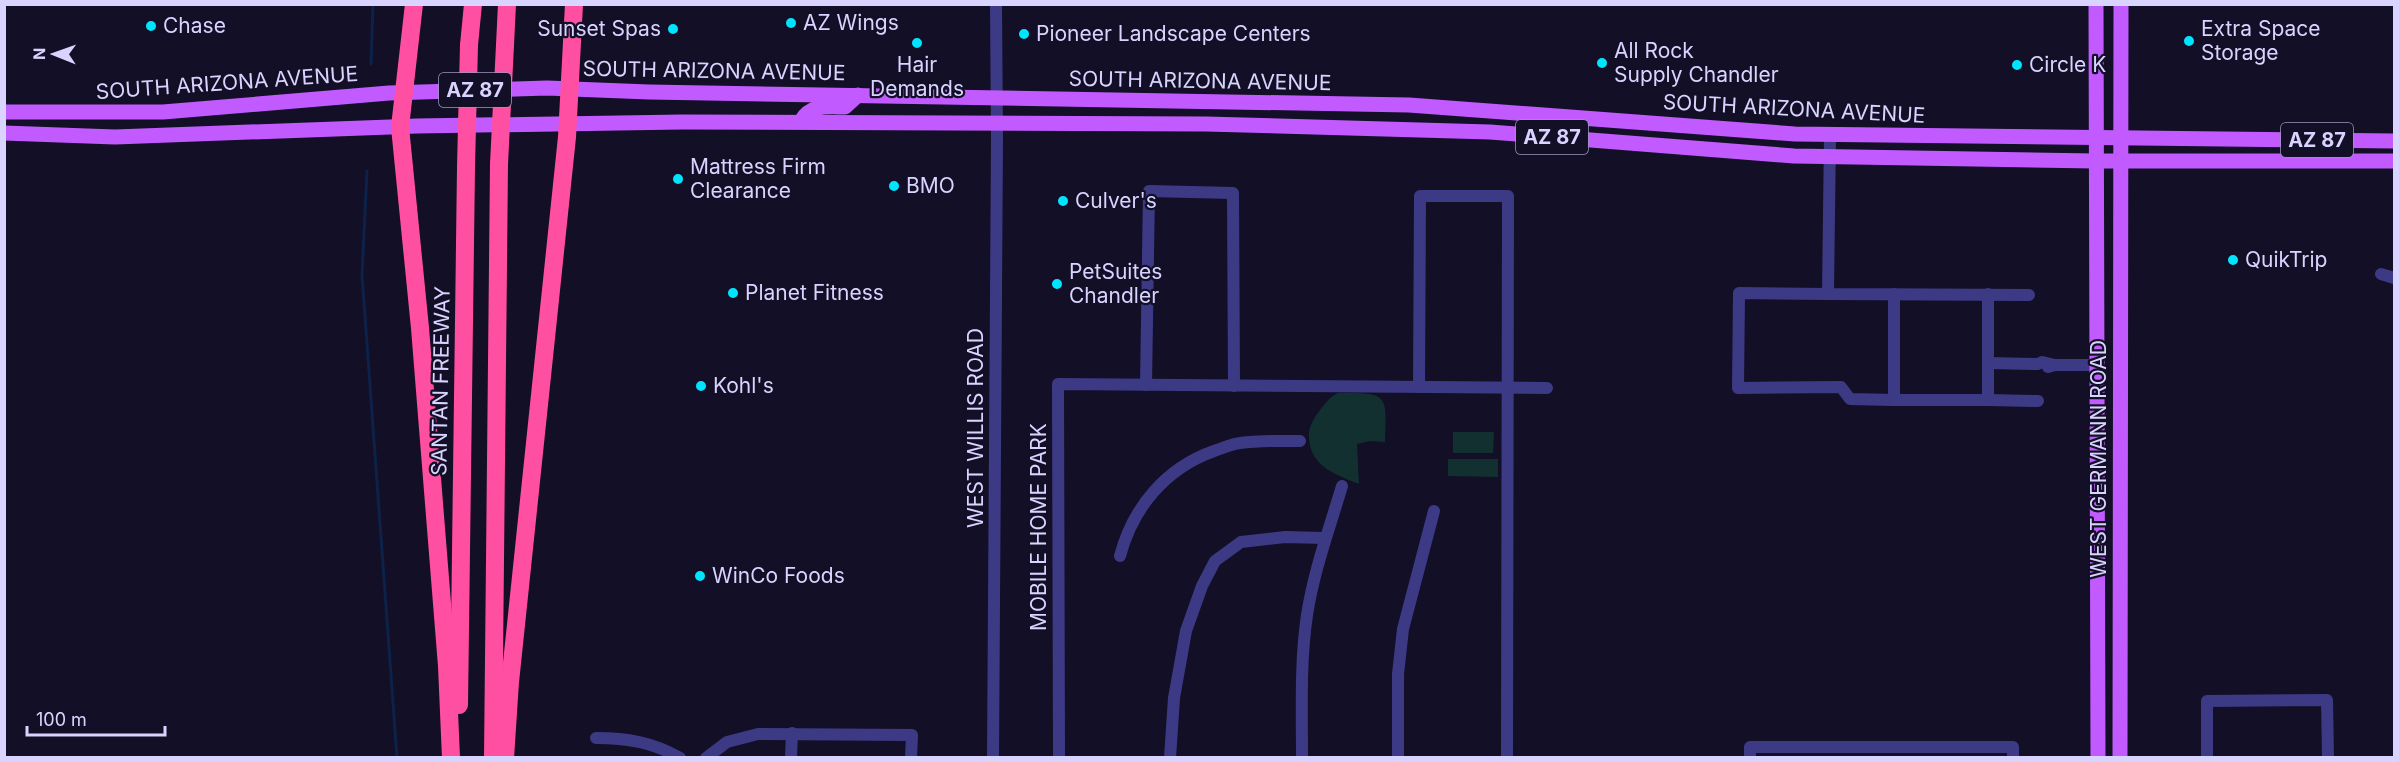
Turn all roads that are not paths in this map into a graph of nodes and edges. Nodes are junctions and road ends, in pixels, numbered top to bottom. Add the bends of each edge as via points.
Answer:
1 (414, 4) edge
2 (473, 4) edge
3 (507, 4) edge
4 (574, 4) edge
5 (996, 4) edge
6 (2096, 4) edge
7 (2121, 4) edge
8 (569, 89) junction
9 (403, 93) junction
10 (858, 95) junction
11 (997, 99) junction
12 (4, 112) edge
13 (801, 122) junction
14 (997, 122) junction
15 (568, 123) junction
16 (400, 127) junction
17 (4, 133) edge
18 (1830, 135) junction
19 (2096, 138) junction
20 (2122, 138) junction
21 (2394, 141) edge
22 (1830, 157) junction
23 (2121, 160) junction
24 (2095, 161) junction
25 (2394, 161) edge
26 (2381, 274) dead end
27 (2394, 278) edge
28 (1828, 294) junction
29 (1894, 294) junction
30 (1988, 294) junction
31 (2029, 295) dead end
32 (1988, 363) junction
33 (2097, 365) junction
34 (1146, 385) junction
35 (1234, 386) junction
36 (1419, 387) junction
37 (1508, 388) junction
38 (1548, 388) dead end
39 (1894, 400) junction
40 (1988, 400) junction
41 (2038, 401) dead end
42 (2097, 423) junction
43 (2120, 424) junction
44 (1300, 441) dead end
45 (1342, 486) dead end
46 (1434, 511) dead end
47 (1324, 538) junction
48 (1120, 556) dead end
49 (792, 733) junction
50 (596, 738) dead end
51 (1750, 752) edge
52 (2013, 752) edge
53 (1895, 753) edge
54 (451, 758) edge
55 (459, 758) edge
56 (493, 758) edge
57 (505, 758) edge
58 (680, 758) edge
59 (706, 758) edge
60 (792, 758) edge
61 (911, 758) edge
62 (993, 758) edge
63 (1059, 758) edge
64 (1170, 758) edge
65 (1302, 758) edge
66 (1398, 758) edge
67 (1507, 758) edge
68 (2098, 758) edge
69 (2120, 758) edge
70 (2207, 758) edge
71 (2328, 758) edge

1 - 9 highway
2 - 55 highway, SANTAN FREEWAY, bridge via 466,167
3 - 56 highway, bridge via 499,164
4 - 8 highway
5 - 11 street, WEST WILLIS ROAD
6 - 19 main road, WEST GERMANN ROAD
7 - 20 main road, WEST GERMANN ROAD
8 - 9 main road, SOUTH ARIZONA AVENUE / AZ 87
8 - 10 main road, SOUTH ARIZONA AVENUE / AZ 87
8 - 15 highway
9 - 12 main road, SOUTH ARIZONA AVENUE / AZ 87 via 163,112
9 - 16 highway
10 - 11 main road, SOUTH ARIZONA AVENUE / AZ 87
10 - 13 main road via 845,107 813,108
11 - 14 street, WEST WILLIS ROAD
11 - 18 main road, SOUTH ARIZONA AVENUE / AZ 87 via 1409,105
13 - 14 main road, SOUTH ARIZONA AVENUE / AZ 87
13 - 15 main road, SOUTH ARIZONA AVENUE / AZ 87
14 - 22 main road, SOUTH ARIZONA AVENUE / AZ 87 via 1491,132
14 - 62 street, WEST WILLIS ROAD
15 - 16 main road, SOUTH ARIZONA AVENUE / AZ 87
15 - 57 highway
16 - 17 main road, SOUTH ARIZONA AVENUE / AZ 87 via 115,137
16 - 54 highway via 422,350
18 - 19 main road, SOUTH ARIZONA AVENUE / AZ 87
18 - 22 street
19 - 20 main road, SOUTH ARIZONA AVENUE / AZ 87
19 - 24 main road, WEST GERMANN ROAD
20 - 21 main road, SOUTH ARIZONA AVENUE / AZ 87
20 - 23 main road, WEST GERMANN ROAD
22 - 24 main road, SOUTH ARIZONA AVENUE / AZ 87
22 - 28 street
23 - 24 main road, SOUTH ARIZONA AVENUE / AZ 87
23 - 25 main road, SOUTH ARIZONA AVENUE / AZ 87
23 - 43 main road, WEST GERMANN ROAD
24 - 33 main road, WEST GERMANN ROAD
26 - 27 street
28 - 29 street
28 - 39 street via 1739,293 1738,388 1841,387 1850,399
29 - 30 street
29 - 39 street
30 - 31 street
30 - 32 street
32 - 33 street
32 - 40 street
33 - 42 main road, WEST GERMANN ROAD
34 - 35 street, MOBILE HOME PARK
34 - 35 street via 1149,191 1233,193
34 - 63 street, MOBILE HOME PARK via 1058,384
35 - 36 street, MOBILE HOME PARK
36 - 37 street, MOBILE HOME PARK
36 - 37 street via 1420,196 1508,196
37 - 38 street, MOBILE HOME PARK
37 - 67 street
39 - 40 street
40 - 41 street
42 - 43 main road
42 - 68 main road, WEST GERMANN ROAD
43 - 69 main road, WEST GERMANN ROAD
44 - 48 street via 1238,443 1178,468 1157,486 1140,511 1126,534
45 - 47 street
46 - 66 street via 1403,628 1398,674
47 - 64 street via 1241,542 1215,561 1186,631 1174,698
47 - 65 street via 1302,653
49 - 59 street via 758,734 727,742
49 - 60 street
49 - 61 street via 912,735
50 - 58 street via 627,738 662,747
51 - 53 street
52 - 53 street
70 - 71 street via 2207,701 2327,700

